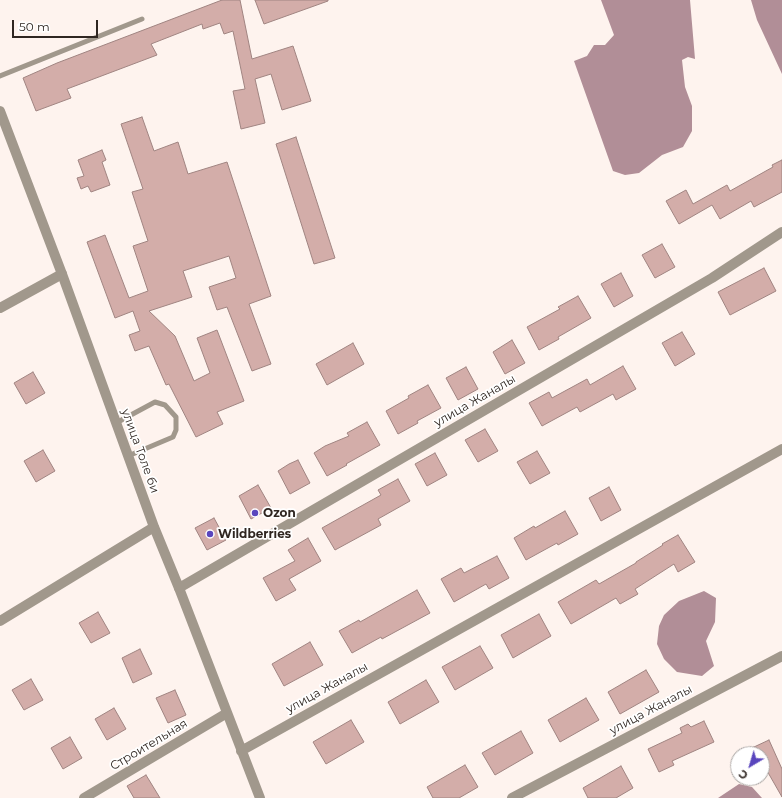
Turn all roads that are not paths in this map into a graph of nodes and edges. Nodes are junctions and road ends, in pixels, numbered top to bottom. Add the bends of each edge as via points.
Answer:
1 (142, 19) dead end
2 (0, 76) edge
3 (1, 116) edge
4 (782, 232) edge
5 (62, 274) junction
6 (0, 308) edge
7 (116, 423) junction
8 (782, 448) edge
9 (128, 456) junction
10 (154, 527) junction
11 (179, 588) junction
12 (0, 621) edge
13 (782, 656) edge
14 (227, 713) junction
15 (241, 751) junction
16 (84, 798) edge
17 (260, 798) edge
18 (512, 798) edge

1 - 2 lane
3 - 5 street, улица Толе би
4 - 11 street, улица Жаналы via 712,278
5 - 6 street
5 - 7 street, улица Толе би
7 - 9 street, улица Толе би
7 - 9 lane via 155,402 165,405 176,417 173,437
8 - 15 street, улица Жаналы
9 - 10 street, улица Толе би
10 - 11 street, улица Толе би
10 - 12 street
11 - 14 street, улица Толе би
13 - 18 street, улица Жаналы
14 - 15 street, улица Толе би
14 - 16 street, Строительная
15 - 17 street, улица Толе би

